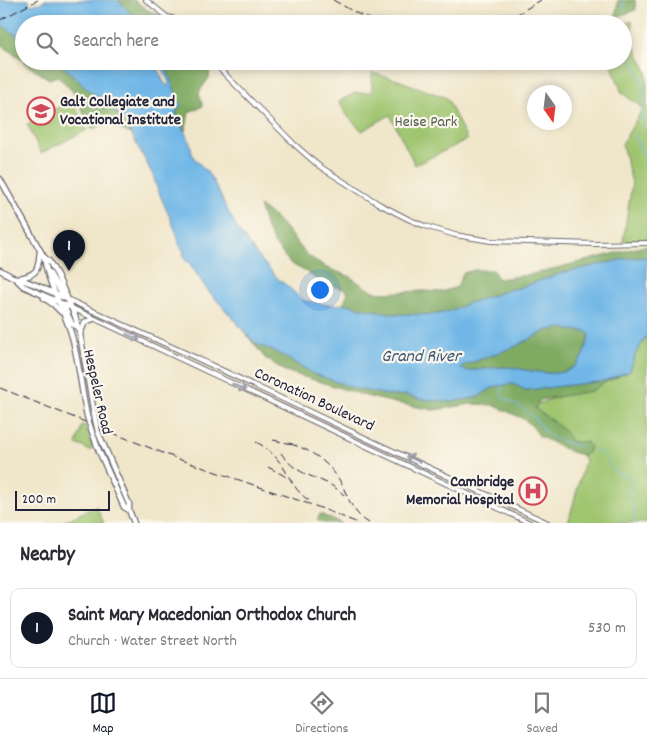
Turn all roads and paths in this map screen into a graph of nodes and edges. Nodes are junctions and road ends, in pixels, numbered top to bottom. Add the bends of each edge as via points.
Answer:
1 (146, 0) edge
2 (165, 15) edge
3 (221, 70) edge
4 (0, 179) edge
5 (647, 243) edge
6 (40, 250) junction
7 (44, 257) junction
8 (46, 267) junction
9 (0, 270) edge
10 (16, 279) junction
11 (37, 293) junction
12 (56, 296) junction
13 (63, 298) junction
14 (69, 300) junction
15 (61, 303) junction
16 (72, 308) junction
17 (65, 317) junction
18 (93, 319) junction
19 (123, 325) junction
20 (78, 327) junction
21 (120, 331) junction
22 (80, 334) junction
23 (166, 344) junction
24 (163, 351) junction
25 (212, 366) junction
26 (212, 374) junction
27 (274, 394) junction
28 (270, 402) junction
29 (129, 510) junction
30 (134, 523) edge
31 (530, 523) edge
32 (548, 523) edge

1 - 2 main road
3 - 5 main road via 319,166 379,204 425,226 491,241
4 - 6 main road
6 - 7 main road
6 - 10 main road via 39,266 34,274
7 - 8 main road
7 - 14 main road, Hespeler Road
8 - 12 main road
8 - 13 main road
9 - 10 main road
10 - 11 main road
10 - 12 main road
11 - 15 main road
11 - 17 main road
12 - 13 main road
12 - 15 main road
13 - 14 main road
13 - 16 main road
14 - 16 main road, Hespeler Road
14 - 19 main road, Coronation Boulevard
15 - 16 main road
15 - 17 main road, Hespeler Road
15 - 20 main road via 72,324
16 - 18 main road, Coronation Boulevard
16 - 20 main road, Hespeler Road
17 - 29 main road, Hespeler Road, bridge via 91,429 124,507
18 - 21 main road, Coronation Boulevard
18 - 22 main road via 85,322
19 - 21 main road
19 - 23 main road, Coronation Boulevard
20 - 22 main road, Hespeler Road
21 -> 24 main road, Coronation Boulevard
22 - 29 main road, Hespeler Road, bridge via 98,432
23 - 24 main road
23 - 25 main road, Coronation Boulevard
24 - 26 main road, Coronation Boulevard
25 - 26 main road
25 - 27 main road, Coronation Boulevard
26 -> 28 main road, Coronation Boulevard
27 - 28 main road
32 -> 27 main road, Coronation Boulevard
28 - 31 main road, Coronation Boulevard
29 - 30 main road, Hespeler Road

